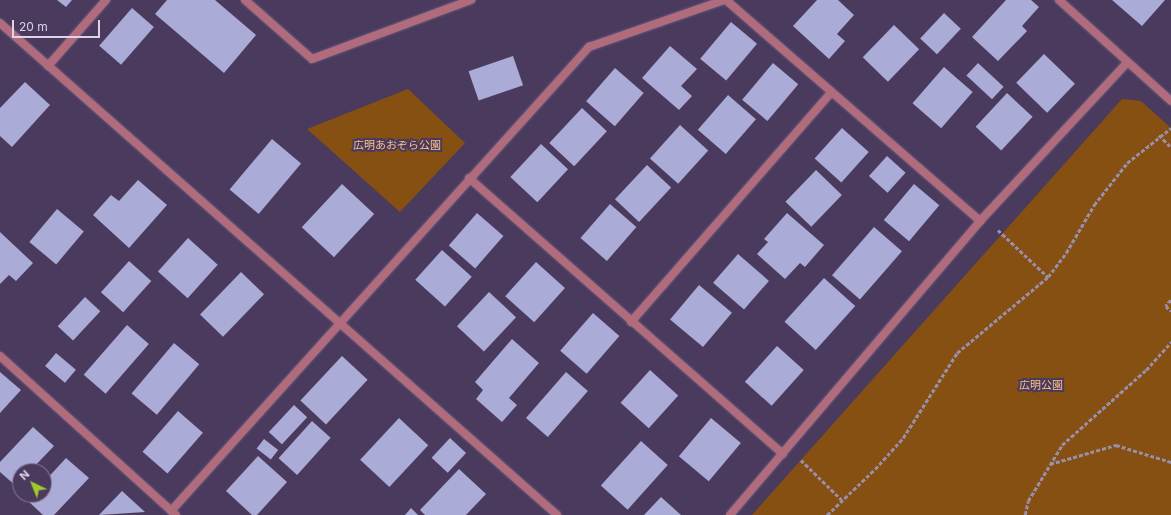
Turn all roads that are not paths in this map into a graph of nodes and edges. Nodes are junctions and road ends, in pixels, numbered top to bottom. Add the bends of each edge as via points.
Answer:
1 (106, 0) edge
2 (245, 0) edge
3 (471, 0) edge
4 (725, 0) edge
5 (1059, 0) edge
6 (0, 23) edge
7 (1127, 63) junction
8 (48, 66) junction
9 (830, 94) junction
10 (1171, 101) edge
11 (469, 178) junction
12 (980, 221) junction
13 (631, 322) junction
14 (340, 325) junction
15 (0, 356) edge
16 (783, 454) junction
17 (174, 513) edge
18 (557, 515) edge
19 (730, 515) edge

1 - 8 street
2 - 3 street via 312,58
4 - 9 street
4 - 11 street via 589,47
5 - 7 street
6 - 8 street
7 - 10 street
7 - 12 street
8 - 14 street
9 - 12 street
9 - 13 street
11 - 13 street
11 - 14 street
12 - 16 street
13 - 16 street
14 - 17 street
14 - 18 street
15 - 17 street
16 - 19 street

